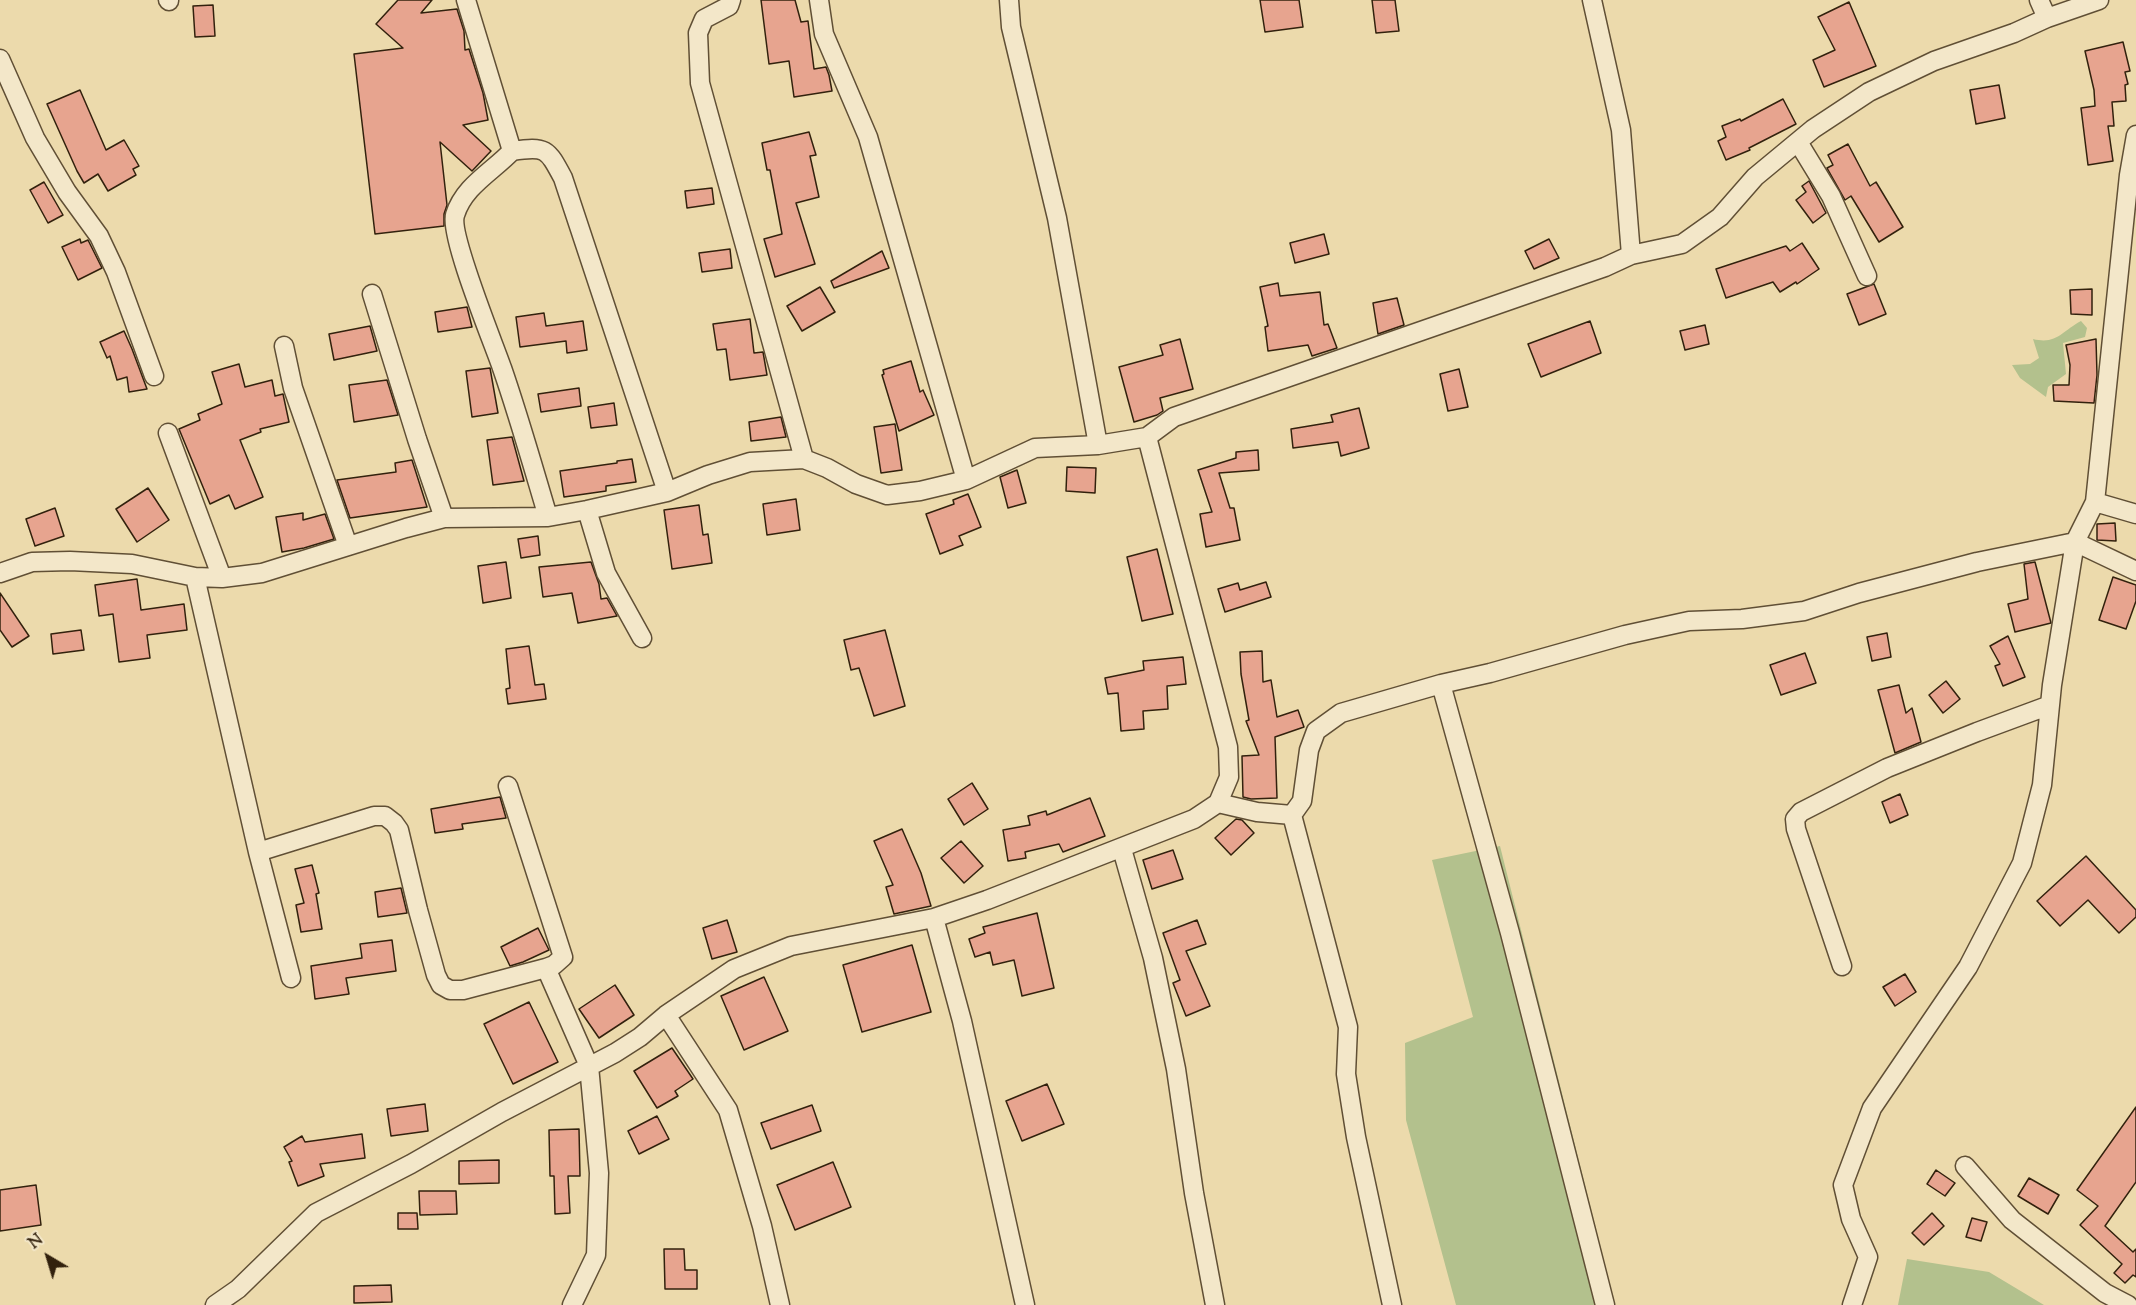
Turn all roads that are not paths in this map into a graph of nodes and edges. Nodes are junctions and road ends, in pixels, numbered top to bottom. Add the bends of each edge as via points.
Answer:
1 (466, 0) edge
2 (730, 0) edge
3 (819, 0) edge
4 (1010, 0) edge
5 (1592, 0) edge
6 (2039, 0) edge
7 (2099, 0) edge
8 (2047, 18) junction
9 (0, 59) edge
10 (2136, 135) edge
11 (1798, 142) junction
12 (512, 151) junction
13 (1631, 255) junction
14 (1867, 276) dead end
15 (2128, 283) edge
16 (372, 294) dead end
17 (284, 346) dead end
18 (154, 376) dead end
19 (168, 433) dead end
20 (1147, 437) junction
21 (1098, 445) junction
22 (804, 459) junction
23 (966, 480) junction
24 (667, 492) junction
25 (2095, 502) junction
26 (587, 510) junction
27 (2136, 514) edge
28 (548, 517) junction
29 (444, 518) junction
30 (2075, 542) junction
31 (348, 546) junction
32 (2136, 571) edge
33 (0, 573) edge
34 (195, 576) junction
35 (222, 578) junction
36 (642, 638) dead end
37 (1441, 684) junction
38 (2050, 705) junction
39 (508, 786) dead end
40 (1218, 803) junction
41 (1292, 815) junction
42 (1122, 849) junction
43 (258, 852) junction
44 (934, 918) junction
45 (1842, 966) dead end
46 (546, 968) junction
47 (291, 978) dead end
48 (666, 1015) junction
49 (589, 1066) junction
50 (1965, 1166) dead end
51 (215, 1305) edge
52 (572, 1305) edge
53 (780, 1305) edge
54 (1024, 1305) edge
55 (1215, 1305) edge
56 (1392, 1305) edge
57 (1605, 1305) edge
58 (1852, 1305) edge
59 (2128, 1305) edge

1 - 12 street
2 - 22 street via 729,6 704,19 698,33 700,83
3 - 23 street via 824,34 868,137
4 - 21 street via 1011,27 1057,218
5 - 13 street via 1621,130
6 - 8 street
7 - 8 street
8 - 11 street via 1934,61 1869,92
9 - 18 street via 35,138 99,236
10 - 15 street via 2129,175
11 - 13 street via 1755,177 1720,217 1682,244
11 - 14 street via 1831,196
12 - 24 street via 535,147 550,154 563,177
12 - 28 street via 466,192 454,217 463,260
13 - 20 street via 1174,417
15 - 25 street
16 - 29 street
17 - 31 street via 293,388
19 - 35 street
20 - 21 street
20 - 40 street via 1228,747 1229,777
21 - 23 street via 1035,448
22 - 23 street via 887,495
22 - 24 street via 750,462
24 - 26 street
25 - 27 street
25 - 30 street
26 - 28 street
26 - 36 street via 606,573
28 - 29 street
29 - 31 street
30 - 32 street
30 - 37 street via 1977,562 1804,611 1689,621
30 - 38 street
31 - 35 street via 262,573
33 - 34 street via 32,562 70,561 132,564
34 - 35 street
34 - 43 street
37 - 41 street via 1341,713 1316,731 1309,750 1302,801
37 - 57 street via 1510,933
38 - 45 street via 1887,768 1801,812 1795,819
38 - 58 street via 2042,785 2022,863 1968,967 1872,1108 1843,1185 1851,1219 1868,1257
39 - 46 street via 563,957
40 - 41 street
40 - 42 street via 1194,819
41 - 56 street via 1348,1027 1346,1074
42 - 44 street
42 - 55 street via 1153,957 1176,1069
43 - 46 street via 374,816 386,816 402,839 441,985 463,990
43 - 47 street
44 - 48 street via 791,946 734,969
44 - 54 street via 962,1021
46 - 49 street
48 - 49 street via 640,1037
48 - 53 street via 728,1110
49 - 51 street via 316,1213 238,1289
49 - 52 street via 599,1173 596,1255
50 - 59 street via 2012,1221 2105,1293

